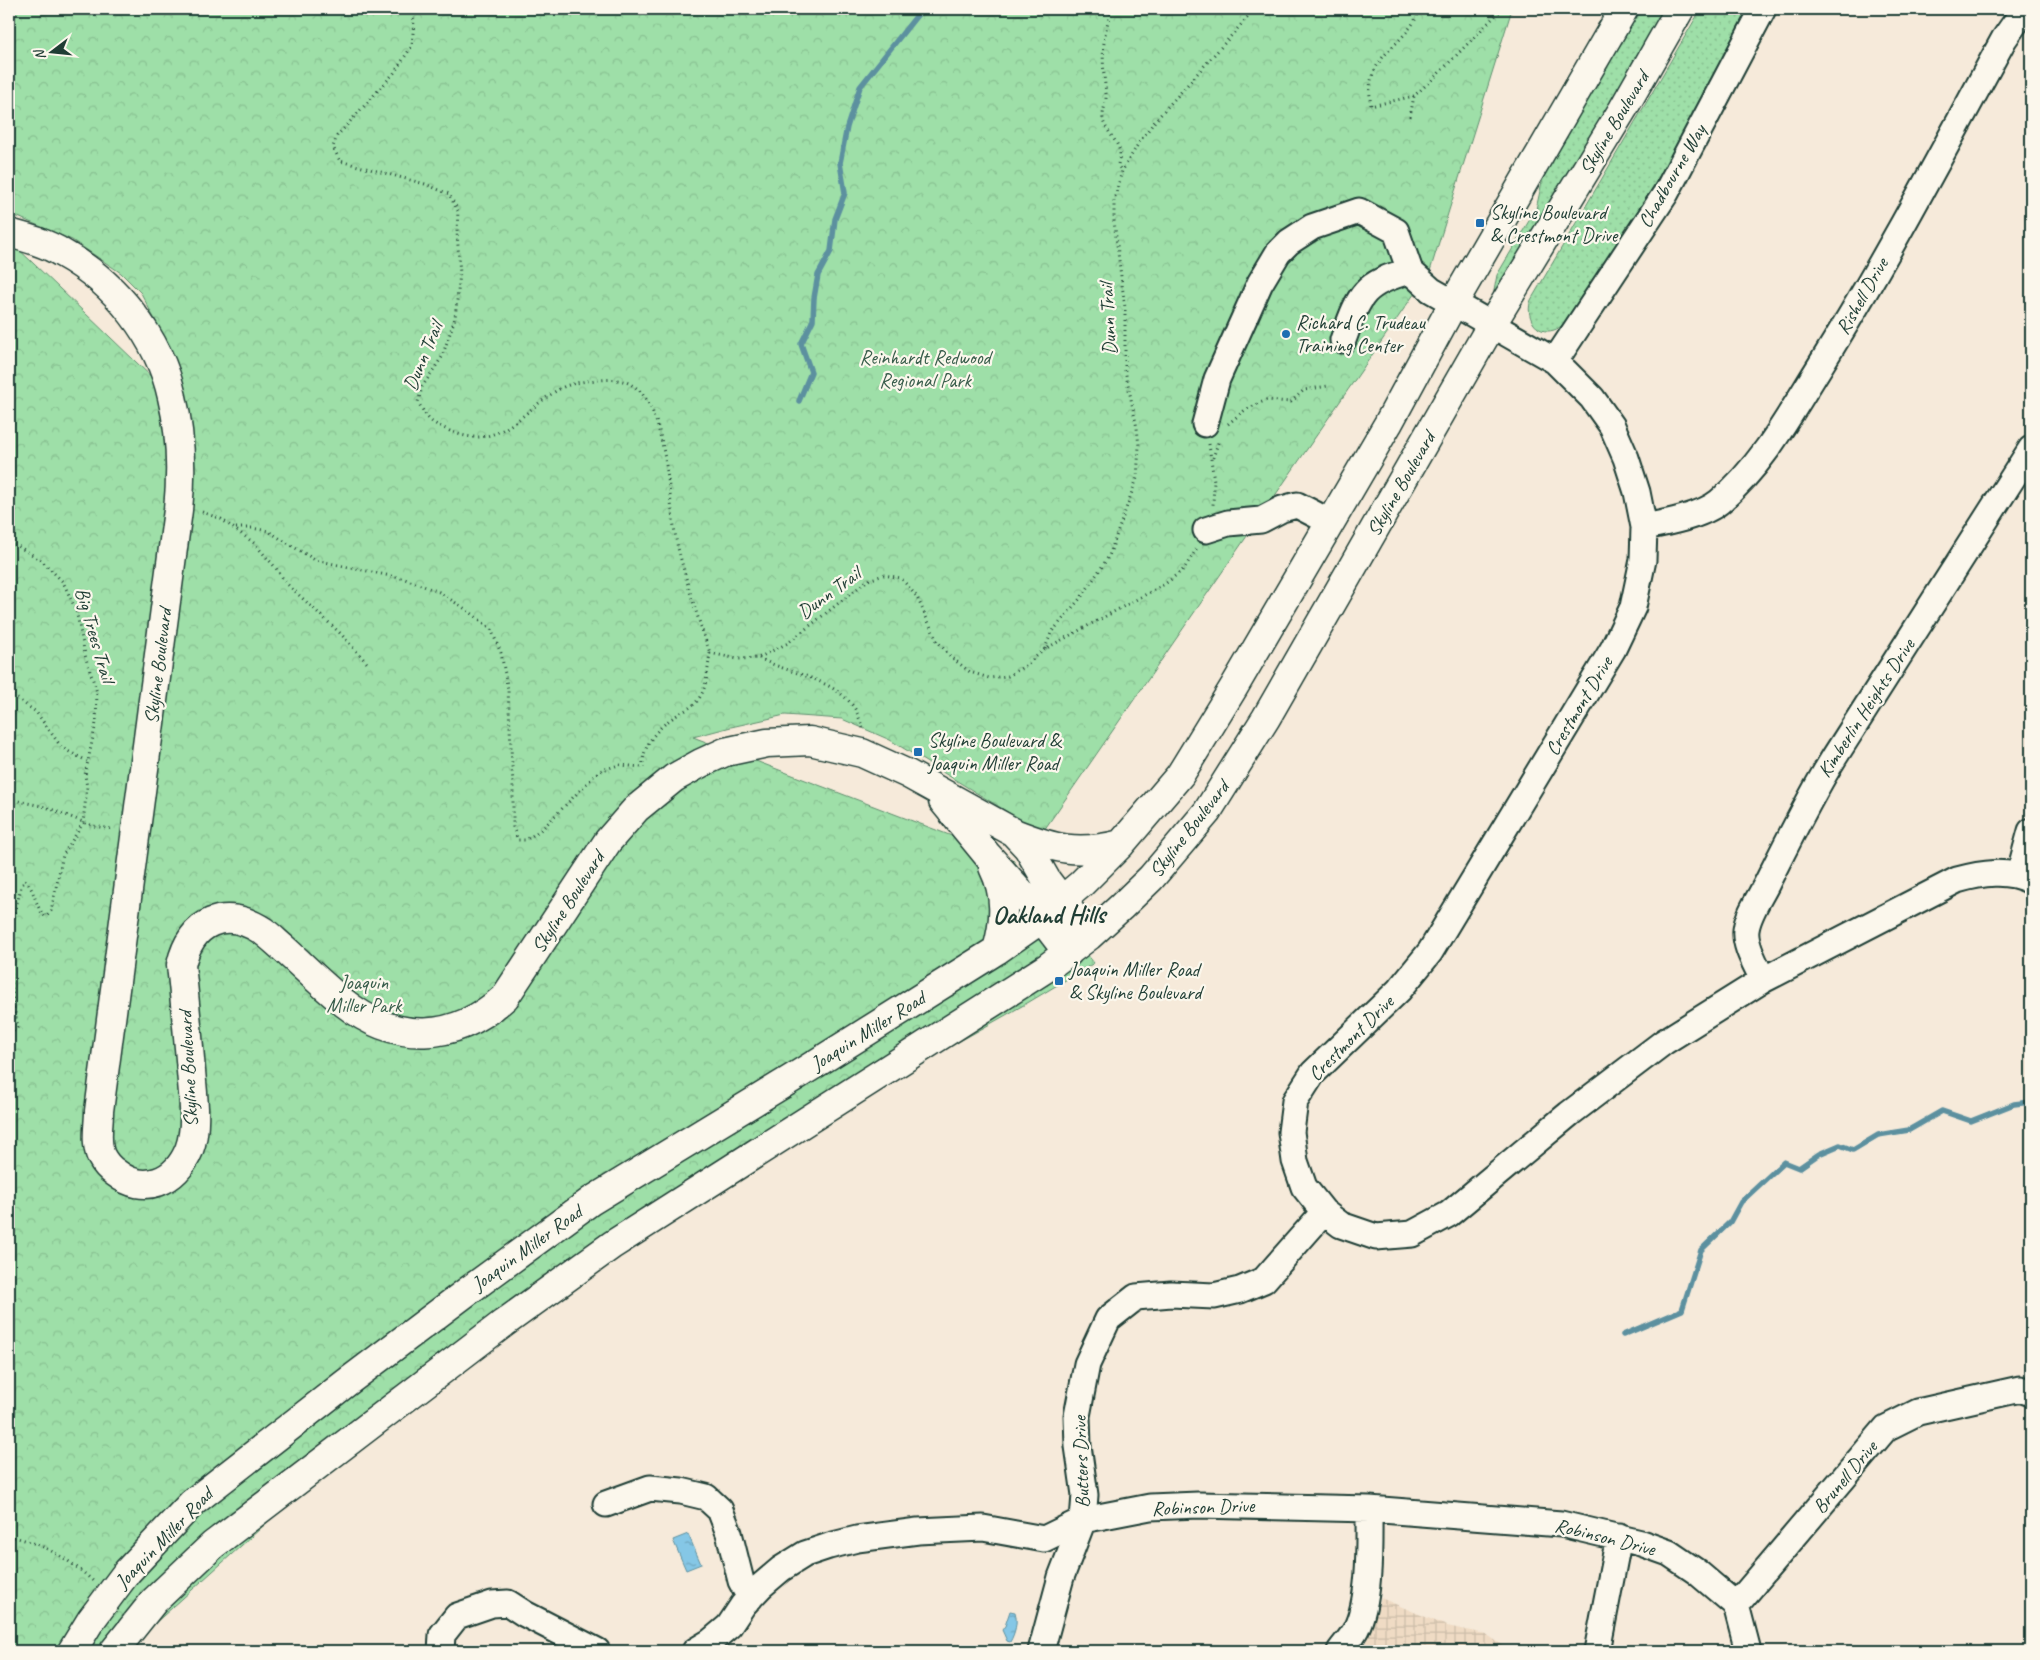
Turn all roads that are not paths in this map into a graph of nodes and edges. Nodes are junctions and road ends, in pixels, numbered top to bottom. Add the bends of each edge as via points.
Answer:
1 (1624, 9) edge
2 (1680, 9) edge
3 (1763, 9) edge
4 (2025, 9) edge
5 (9, 233) edge
6 (1410, 271) junction
7 (1453, 304) junction
8 (1492, 324) junction
9 (1343, 340) dead end
10 (1555, 362) junction
11 (1218, 427) road end
12 (2031, 449) edge
13 (1330, 522) junction
14 (1644, 527) junction
15 (1206, 530) road end
16 (932, 788) junction
17 (2031, 831) edge
18 (1013, 832) junction
19 (1121, 844) junction
20 (988, 856) junction
21 (2025, 878) edge
22 (1062, 901) junction
23 (1041, 918) junction
24 (1089, 936) junction
25 (997, 950) junction
26 (1068, 952) junction
27 (1763, 980) junction
28 (1324, 1212) junction
29 (2031, 1393) edge
30 (606, 1504) dead end
31 (1369, 1509) junction
32 (1083, 1520) junction
33 (1619, 1537) junction
34 (750, 1598) junction
35 (1736, 1605) junction
36 (72, 1651) edge
37 (114, 1651) edge
38 (441, 1651) edge
39 (597, 1651) edge
40 (695, 1651) edge
41 (1041, 1651) edge
42 (1340, 1651) edge
43 (1597, 1651) edge
44 (1748, 1651) edge

1 - 7 main road, Skyline Boulevard
2 - 8 main road, Skyline Boulevard
3 - 10 street, Chadbourne Way via 1666,193
4 - 14 street, Rishell Drive via 2004,38 1862,298 1754,468 1717,504 1678,521
5 - 16 main road, Skyline Boulevard via 41,243 79,263 113,292 158,355 176,417 181,480 178,510 98,1139 101,1156 124,1179 138,1184 163,1180 174,1173 190,1148 194,1100 181,965 184,950 198,930 218,919 231,918 264,932 358,1013 395,1029 416,1033 454,1029 492,1009 505,997 608,841 636,809 674,778 701,763 725,752 758,745 810,741 862,753
6 - 7 street, Crestmont Drive
6 - 9 street via 1385,277 1366,290 1353,311
6 - 11 street via 1396,231 1359,211 1312,227 1289,242 1260,283 1217,379
7 - 8 street, Crestmont Drive
7 - 13 main road, Skyline Boulevard
8 - 10 street, Crestmont Drive
8 - 24 main road, Skyline Boulevard via 1266,718 1207,812 1151,878
10 - 14 street, Crestmont Drive via 1592,398 1612,426 1637,492
12 - 27 street, Kimberlin Heights Drive via 1825,772 1772,873 1746,930 1746,940
13 - 15 street via 1297,505 1261,520 1228,523
13 - 19 main road, Skyline Boulevard via 1180,775
14 - 28 street, Crestmont Drive via 1642,560 1633,607 1613,649 1435,944 1399,990 1313,1073 1295,1101 1291,1132 1295,1161 1304,1187
16 - 18 main road, Skyline Boulevard
16 - 20 main road, Skyline Boulevard
17 - 21 street
18 - 19 main road via 1073,850
18 - 22 main road, Skyline Boulevard via 1028,848
19 - 22 main road, Skyline Boulevard
20 - 23 main road, Skyline Boulevard
20 - 25 main road via 1002,892 1004,908
21 - 27 street, Crestmont Drive via 1981,874 1957,880
22 - 23 main road, Skyline Boulevard
22 - 24 main road, Skyline Boulevard
23 - 25 main road, Joaquin Miller Road
23 - 26 main road, Skyline Boulevard
24 - 26 main road, Skyline Boulevard
25 - 36 main road, Joaquin Miller Road via 591,1201 468,1291 192,1503 127,1572
26 - 37 main road, Joaquin Miller Road via 612,1245 504,1322 213,1545 154,1601
27 - 28 street, Crestmont Drive via 1664,1042 1449,1214 1412,1234 1376,1237 1341,1225
28 - 32 street, Butters Drive via 1264,1280 1214,1296 1171,1294 1136,1297 1108,1319 1087,1364 1077,1416
29 - 35 street, Brunell Drive via 2020,1389 1918,1412 1886,1428
30 - 34 street via 650,1488 706,1497 720,1510 741,1581
31 - 32 street, Robinson Drive via 1198,1505 1150,1507
31 - 33 street, Robinson Drive via 1561,1524
31 - 42 street via 1366,1591 1356,1628
32 - 34 street, Robinson Drive via 1044,1539 983,1528 918,1531 857,1539 805,1554 782,1569
32 - 41 street, Butters Drive via 1061,1577
33 - 35 street, Robinson Drive via 1669,1553
33 - 43 street
34 - 40 street, Robinson Drive via 729,1626
35 - 44 street
38 - 39 street via 442,1635 457,1616 492,1604 508,1603

